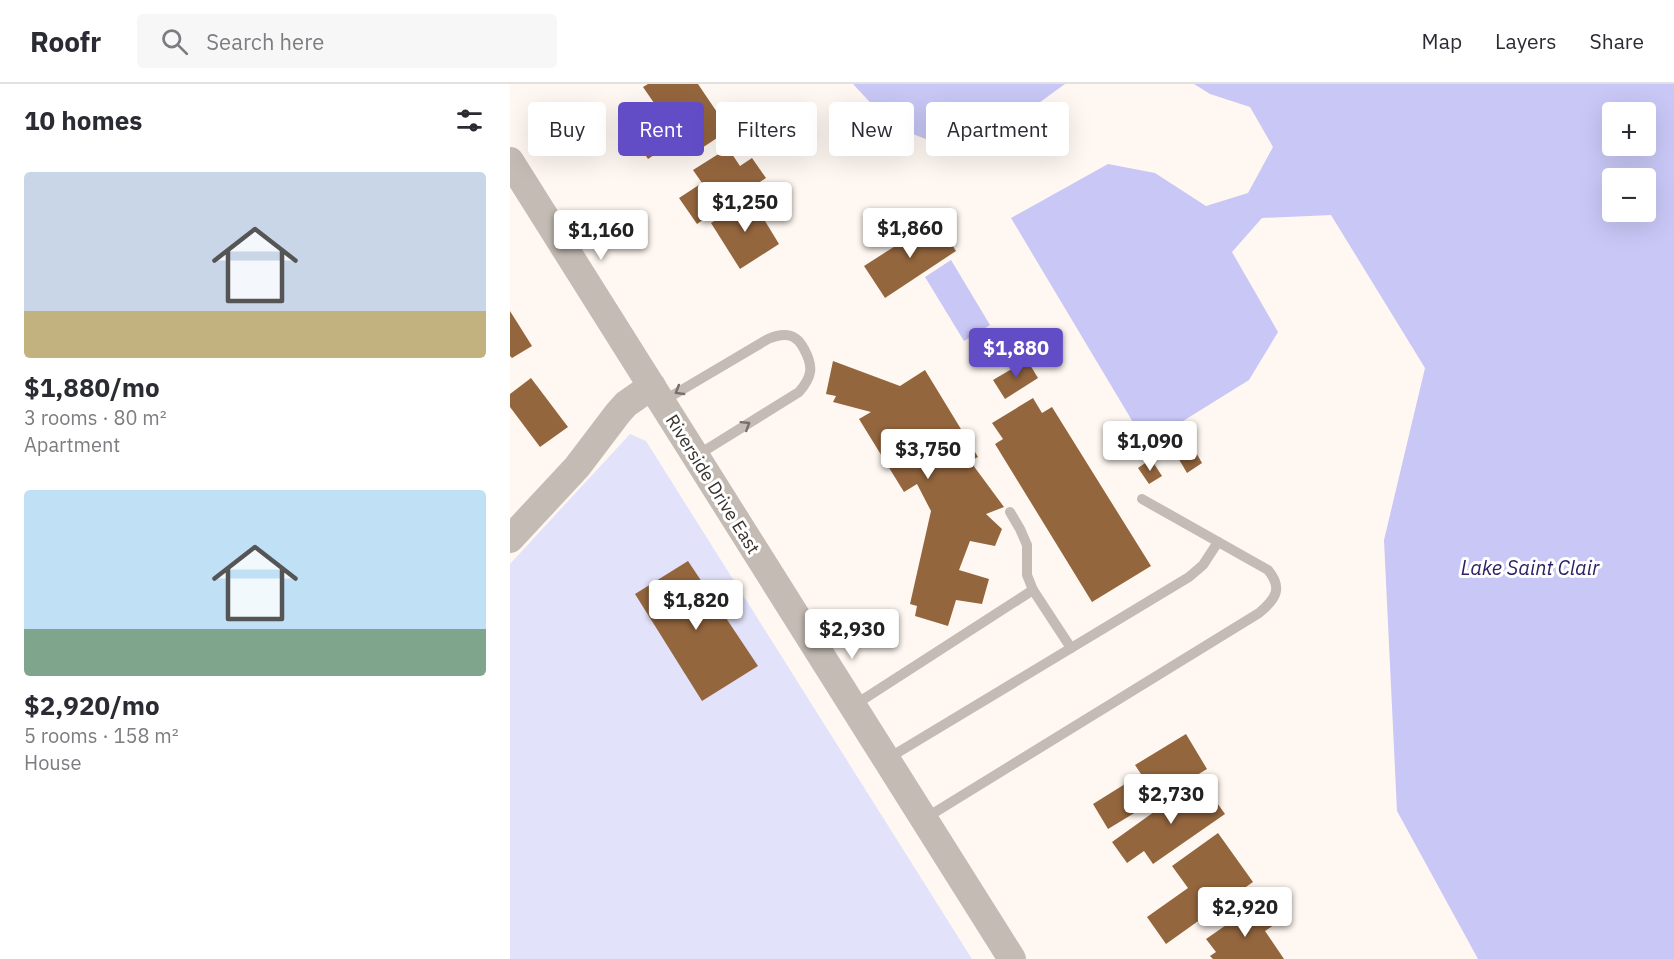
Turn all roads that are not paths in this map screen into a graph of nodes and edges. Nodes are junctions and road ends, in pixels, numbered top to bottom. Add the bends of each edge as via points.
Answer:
1 (510, 161) edge
2 (657, 394) junction
3 (696, 456) junction
4 (1142, 499) dead end
5 (1010, 512) dead end
6 (510, 539) edge
7 (1218, 542) junction
8 (1033, 590) junction
9 (1071, 648) junction
10 (853, 706) junction
11 (887, 759) junction
12 (924, 819) junction
13 (1012, 959) edge

1 - 2 street, Riverside Drive East
2 - 3 street, Riverside Drive East
3 -> 2 lane via 799,392 811,372 811,360 801,344 794,336 778,334
2 - 6 street via 626,404 577,467
3 - 10 street, Riverside Drive East
4 - 7 lane
5 - 8 lane via 1027,545 1027,575
7 - 9 lane via 1203,565 1189,577
7 - 12 lane via 1268,570 1276,579 1277,592 1269,605
8 - 9 lane
8 - 10 lane
9 - 11 lane
10 - 11 street, Riverside Drive East
11 - 12 street, Riverside Drive East
12 - 13 street, Riverside Drive East

